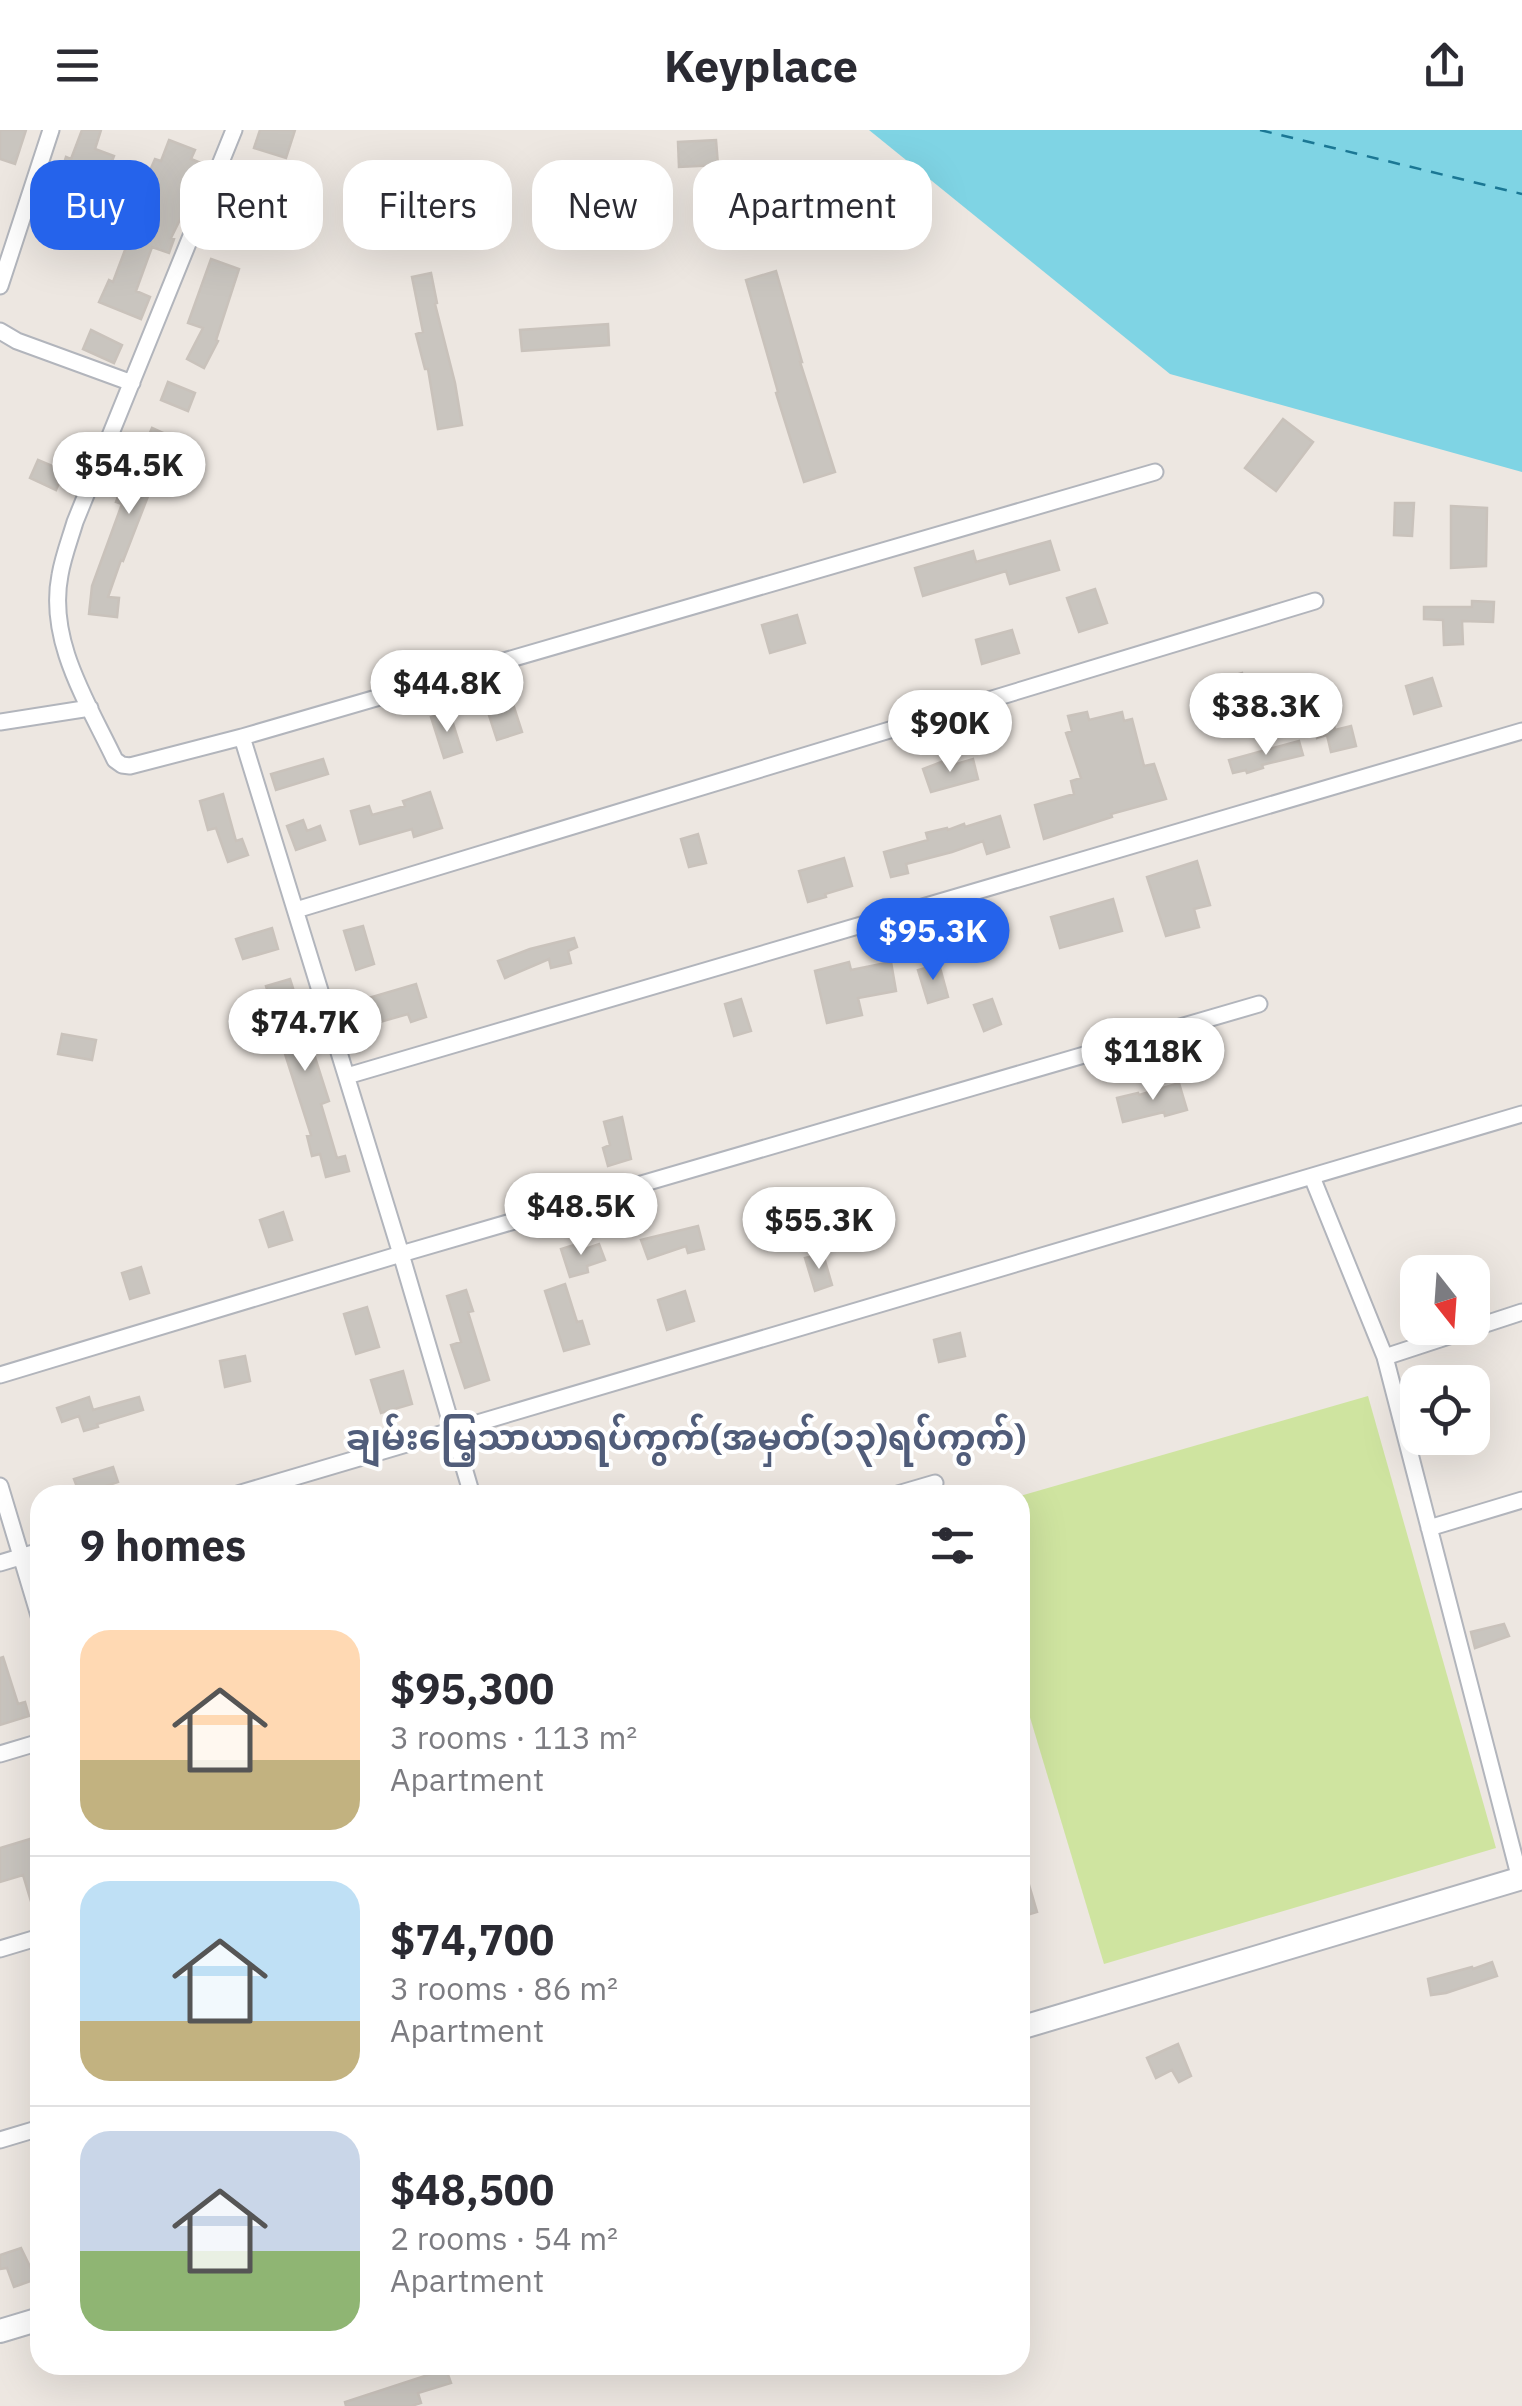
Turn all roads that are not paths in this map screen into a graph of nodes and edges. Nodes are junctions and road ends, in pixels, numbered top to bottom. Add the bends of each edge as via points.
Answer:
1 (52, 130) edge
2 (234, 130) edge
3 (0, 286) edge
4 (0, 331) edge
5 (132, 383) junction
6 (1154, 472) dead end
7 (1315, 601) dead end
8 (90, 708) junction
9 (0, 722) edge
10 (1522, 731) edge
11 (242, 738) junction
12 (296, 910) junction
13 (1258, 1004) dead end
14 (347, 1076) junction
15 (1522, 1114) edge
16 (1312, 1176) junction
17 (401, 1254) junction
18 (1522, 1312) edge
19 (1385, 1357) junction
20 (0, 1375) edge
21 (453, 1432) junction
22 (935, 1483) dead end
23 (269, 1485) edge
24 (469, 1485) edge
25 (928, 1485) edge
26 (0, 1486) edge
27 (1522, 1500) edge
28 (1430, 1528) junction
29 (30, 1554) edge
30 (20, 1557) junction
31 (0, 1563) edge
32 (30, 1588) edge
33 (30, 1745) edge
34 (0, 1754) edge
35 (1521, 1879) edge
36 (30, 1940) edge
37 (0, 1950) edge
38 (1030, 2025) edge
39 (30, 2131) edge
40 (0, 2140) edge
41 (30, 2322) edge
42 (0, 2331) edge

1 - 3 street
2 - 5 street
4 - 5 street
5 - 8 street via 59,577 57,619
6 - 11 street
7 - 12 street
8 - 9 street
8 - 11 street via 122,765
10 - 14 street
11 - 12 street
12 - 14 street
13 - 17 street
14 - 17 street
15 - 16 street
16 - 19 street
16 - 21 street
17 - 20 street
17 - 21 street
18 - 19 street
19 - 28 street
21 - 23 street
21 - 24 street
22 - 25 street
26 - 30 street
27 - 28 street
28 - 35 street
29 - 30 street
30 - 31 street
30 - 32 street
33 - 34 street
35 - 38 main road
36 - 37 street
39 - 40 street
41 - 42 main road

